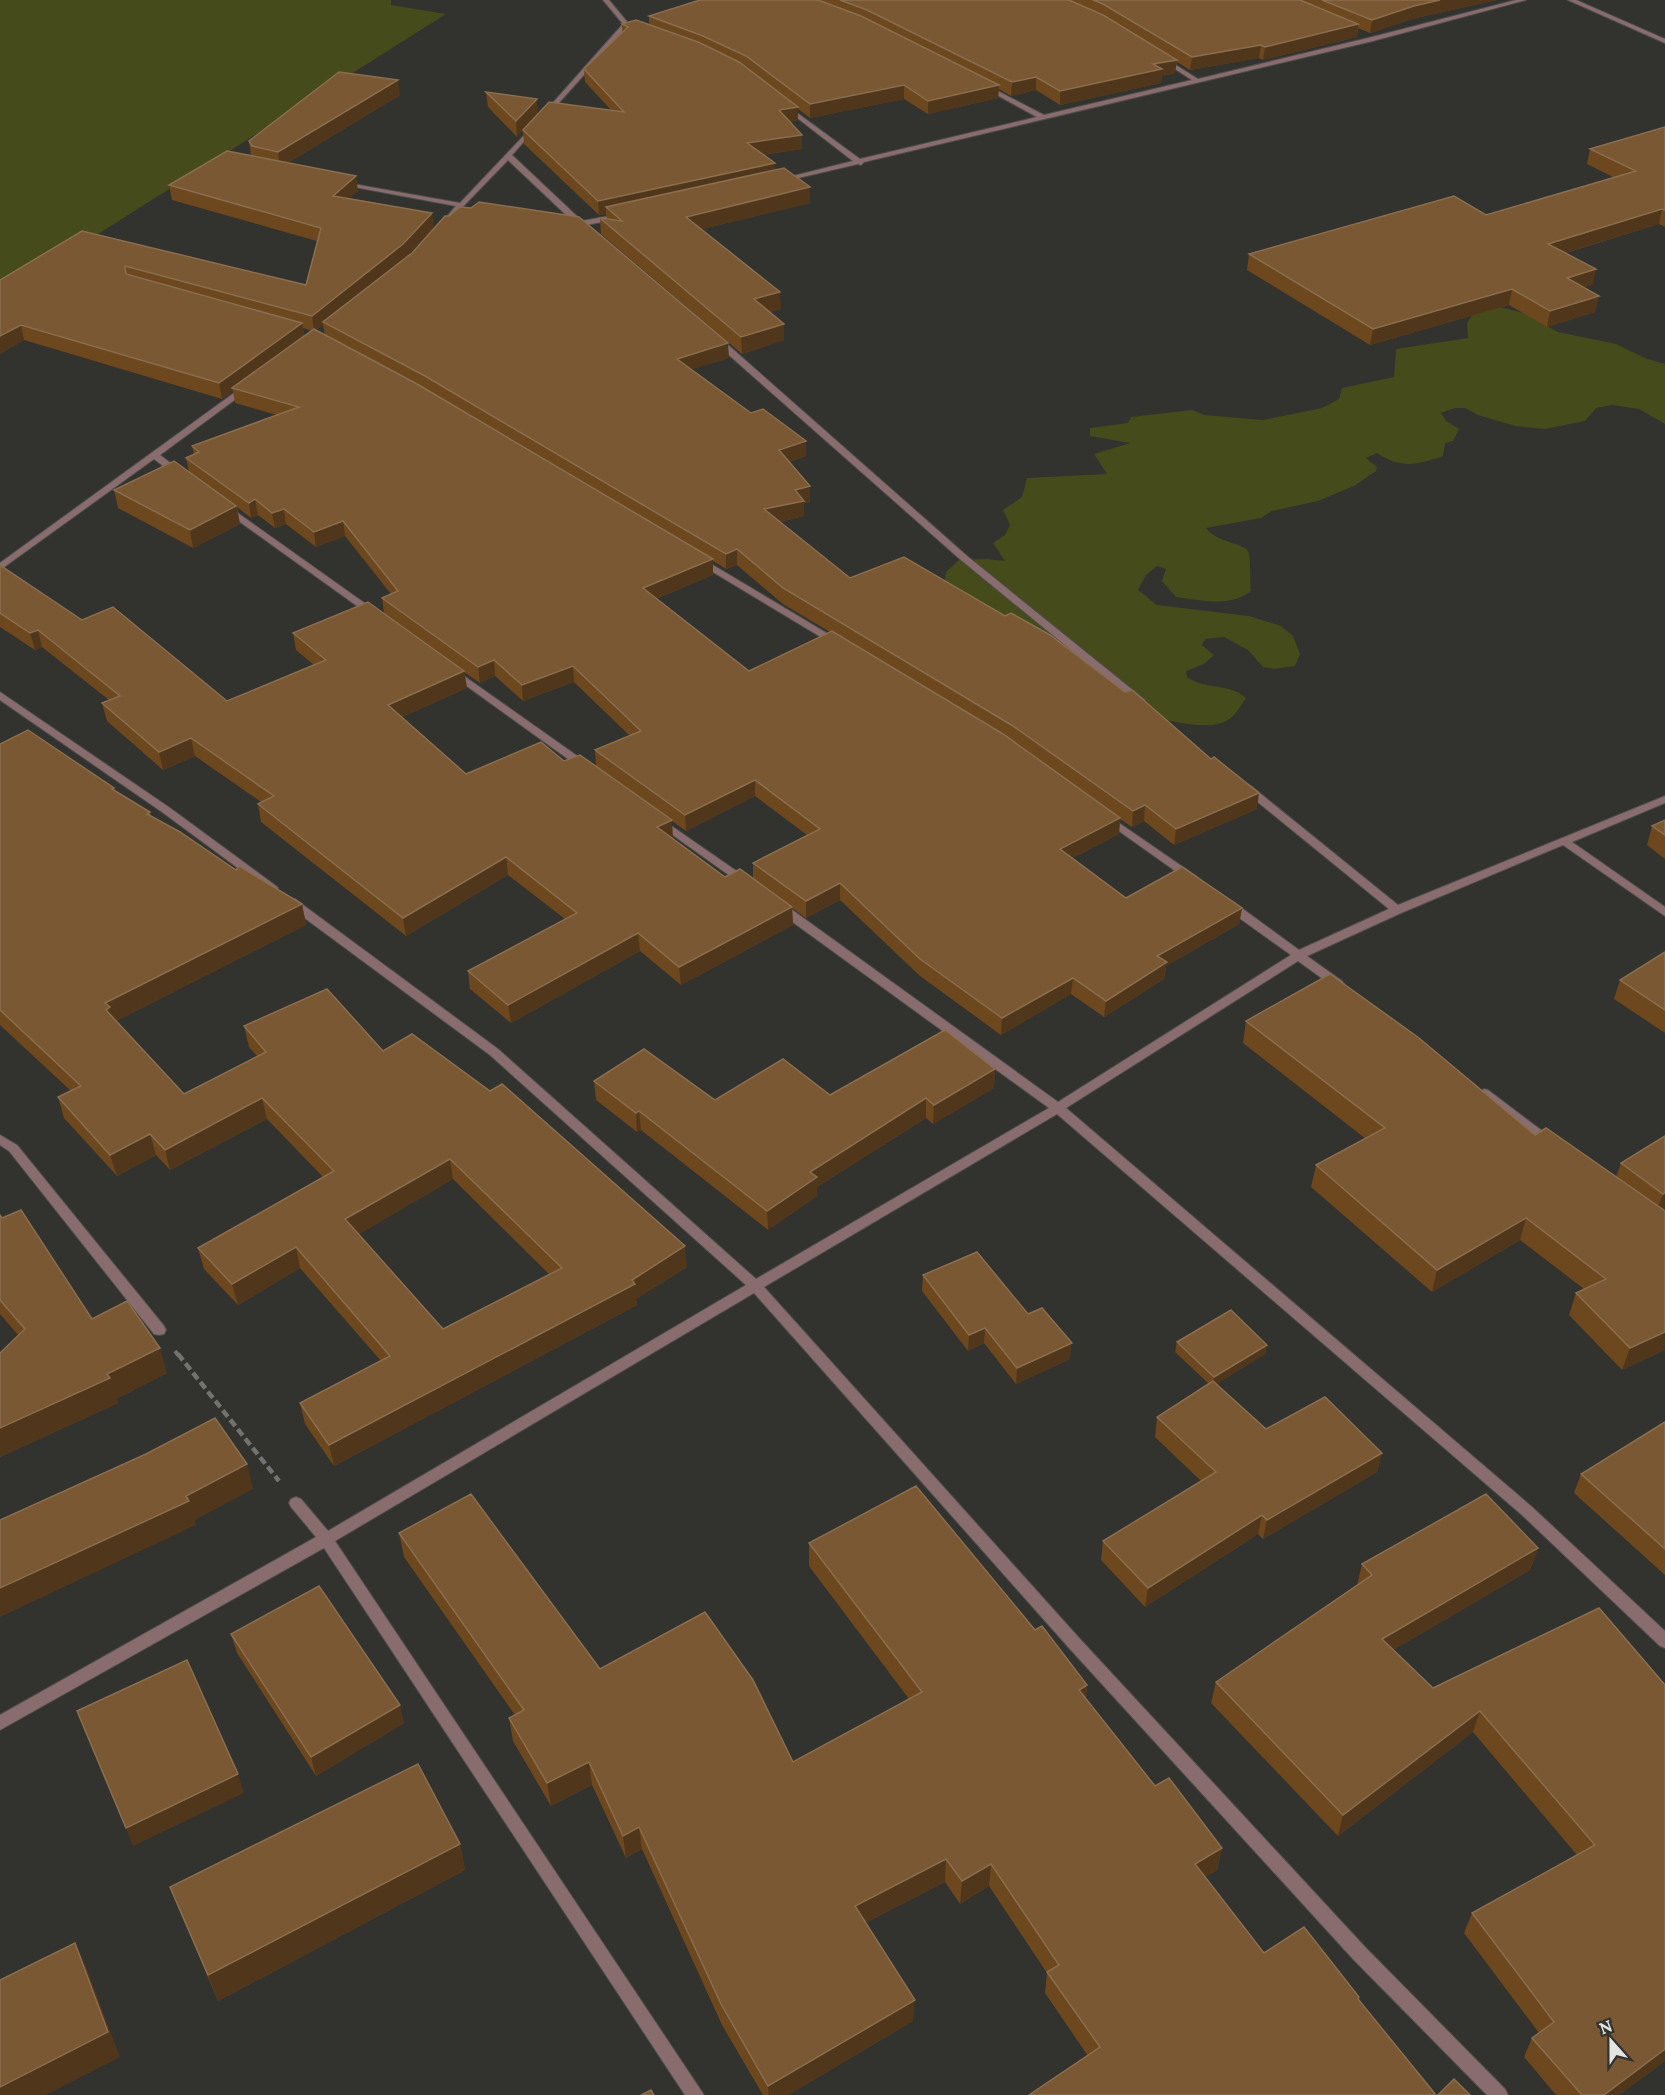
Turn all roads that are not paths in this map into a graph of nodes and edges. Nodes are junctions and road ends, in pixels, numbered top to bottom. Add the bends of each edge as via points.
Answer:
1 (606, 0) edge
2 (1523, 0) edge
3 (1571, 0) edge
4 (626, 24) junction
5 (636, 28) edge
6 (1362, 35) edge
7 (1372, 39) junction
8 (1665, 41) edge
9 (1152, 52) edge
10 (1196, 80) junction
11 (982, 85) edge
12 (777, 99) edge
13 (1042, 117) junction
14 (508, 156) junction
15 (861, 163) junction
16 (334, 183) edge
17 (767, 183) edge
18 (461, 205) junction
19 (627, 214) edge
20 (581, 224) junction
21 (439, 230) edge
22 (590, 232) edge
23 (705, 330) edge
24 (259, 379) edge
25 (154, 455) junction
26 (192, 483) edge
27 (212, 497) edge
28 (689, 553) edge
29 (0, 567) edge
30 (387, 624) edge
31 (843, 646) edge
32 (445, 666) edge
33 (0, 695) edge
34 (1148, 708) edge
35 (601, 778) edge
36 (1240, 783) edge
37 (1665, 799) edge
38 (1095, 808) edge
39 (650, 813) edge
40 (1564, 841) junction
41 (1202, 885) edge
42 (1221, 899) edge
43 (1397, 910) junction
44 (1665, 912) edge
45 (1299, 955) junction
46 (1346, 990) edge
47 (1478, 1089) edge
48 (1058, 1108) junction
49 (0, 1139) edge
50 (1562, 1152) edge
51 (755, 1286) junction
52 (159, 1330) road end
53 (296, 1503) road end
54 (326, 1539) junction
55 (1665, 1641) edge
56 (0, 1724) edge
57 (695, 2095) edge
58 (1499, 2095) edge

1 - 4 street
2 - 7 street
3 - 8 street
4 - 5 street
4 - 14 street
6 - 7 street
7 - 10 street
9 - 10 street
10 - 13 street
11 - 13 street
12 - 15 street
13 - 15 street
14 - 18 street
14 - 20 street
15 - 17 street
16 - 18 street
18 - 21 street
19 - 20 street
20 - 22 street
23 - 34 street via 964,558
24 - 25 street
25 - 26 street
25 - 29 street
27 - 30 street
28 - 31 street
32 - 35 street
33 - 51 street via 166,810 494,1052
36 - 43 street
37 - 40 street
38 - 41 street
39 - 48 street
40 - 43 street
40 - 44 street
42 - 45 street
43 - 45 street
45 - 46 street
45 - 48 street
47 - 50 street
48 - 51 street
48 - 55 street via 1527,1511
49 - 52 street via 14,1148
51 - 54 street
51 - 58 street via 1075,1644 1359,1953
53 - 54 street
54 - 56 street
54 - 57 street

